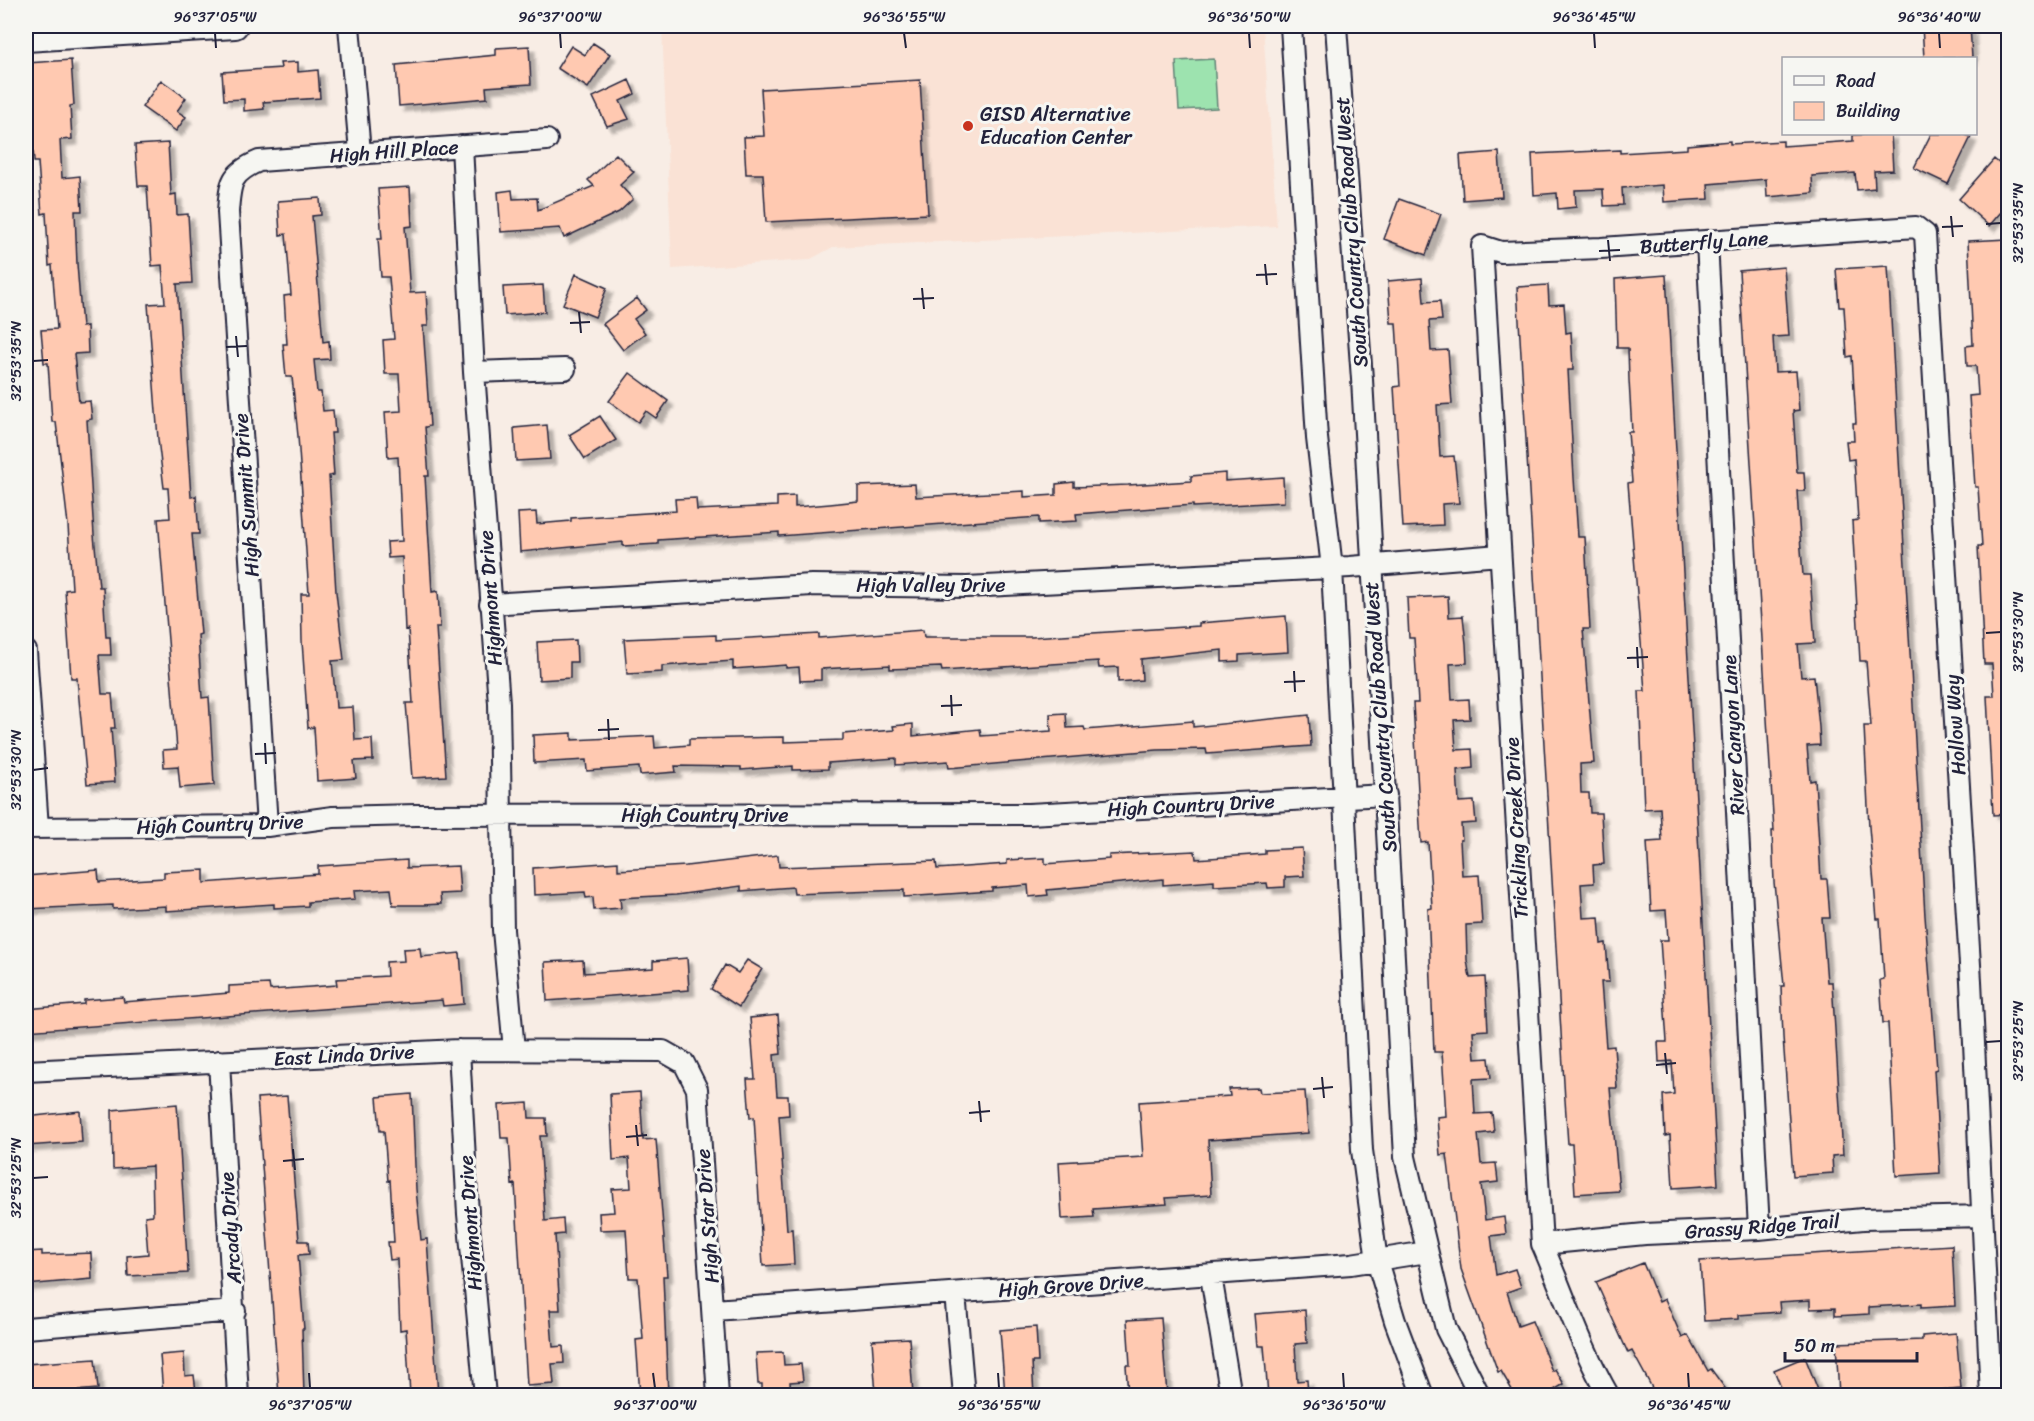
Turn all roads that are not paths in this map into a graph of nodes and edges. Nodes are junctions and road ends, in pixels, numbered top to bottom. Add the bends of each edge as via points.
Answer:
1 (235, 26) edge
2 (349, 26) edge
3 (1291, 26) edge
4 (1336, 26) edge
5 (26, 39) edge
6 (547, 140) dead end
7 (462, 146) junction
8 (360, 152) junction
9 (242, 168) joint
10 (1925, 234) joint
11 (1707, 242) junction
12 (1482, 246) joint
13 (565, 369) dead end
14 (474, 372) junction
15 (1500, 555) junction
16 (1371, 566) junction
17 (1332, 568) junction
18 (490, 604) junction
19 (26, 651) edge
20 (1386, 795) junction
21 (1342, 797) junction
22 (499, 817) junction
23 (267, 826) junction
24 (32, 828) edge
25 (459, 1050) junction
26 (514, 1050) junction
27 (663, 1051) joint
28 (219, 1061) junction
29 (26, 1071) edge
30 (1982, 1216) junction
31 (1759, 1229) junction
32 (1542, 1244) junction
33 (1427, 1252) junction
34 (1377, 1261) junction
35 (1211, 1276) junction
36 (955, 1293) junction
37 (714, 1310) junction
38 (235, 1311) junction
39 (26, 1328) edge
40 (238, 1395) edge
41 (485, 1395) edge
42 (718, 1395) edge
43 (964, 1395) edge
44 (1231, 1395) edge
45 (1423, 1395) edge
46 (1480, 1395) edge
47 (1609, 1395) edge
48 (1990, 1395) edge

1 - 5 main road
2 - 8 street
3 - 17 street, South Country Club Road West via 1317,438
4 - 16 street, South Country Club Road West via 1362,379
6 - 7 street, High Hill Place
7 - 8 street, High Hill Place
7 - 14 street, Highmont Drive
8 - 9 street, High Hill Place via 259,160
9 - 23 street, High Summit Drive via 230,183 228,212
10 - 11 street, Butterfly Lane via 1916,227
10 - 30 street, Hollow Way
11 - 12 street, Butterfly Lane via 1501,252
11 - 31 street, River Canyon Lane
12 - 15 street, Trickling Creek Drive
13 - 14 street
14 - 18 street, Highmont Drive
15 - 16 street, High Valley Drive
15 - 32 street, Trickling Creek Drive
16 - 17 street, High Valley Drive
16 - 20 street, South Country Club Road West
17 - 18 street, High Valley Drive via 967,587 813,585
17 - 21 street, South Country Club Road West
18 - 22 street, Highmont Drive via 499,703
19 - 24 street
20 - 21 street, High Country Drive
20 - 33 street, South Country Club Road West via 1405,1157
21 - 22 street, High Country Drive via 1029,814
21 - 34 street, South Country Club Road West via 1362,1150
22 - 23 street, High Country Drive via 333,817
22 - 26 street, Highmont Drive via 503,930
23 - 24 street, High Country Drive
25 - 26 street, East Linda Drive
25 - 28 street, East Linda Drive
25 - 41 street, Highmont Drive via 468,1214
26 - 27 street, East Linda Drive
27 - 37 street, High Star Drive via 684,1063 697,1089
28 - 29 street, East Linda Drive
28 - 38 street, Arcady Drive
30 - 31 street, Grassy Ridge Trail via 1863,1219
30 - 48 street, Hollow Way
31 - 32 street, Grassy Ridge Trail
32 - 47 street, Trickling Creek Drive via 1584,1348
33 - 34 street, High Grove Drive
33 - 46 street, South Country Club Road West via 1446,1329
34 - 35 street, High Grove Drive
34 - 45 street, South Country Club Road West
35 - 36 street, High Grove Drive
35 - 44 street
36 - 37 street, High Grove Drive
36 - 43 street
37 - 42 street, High Star Drive
38 - 39 street
38 - 40 street, Arcady Drive

